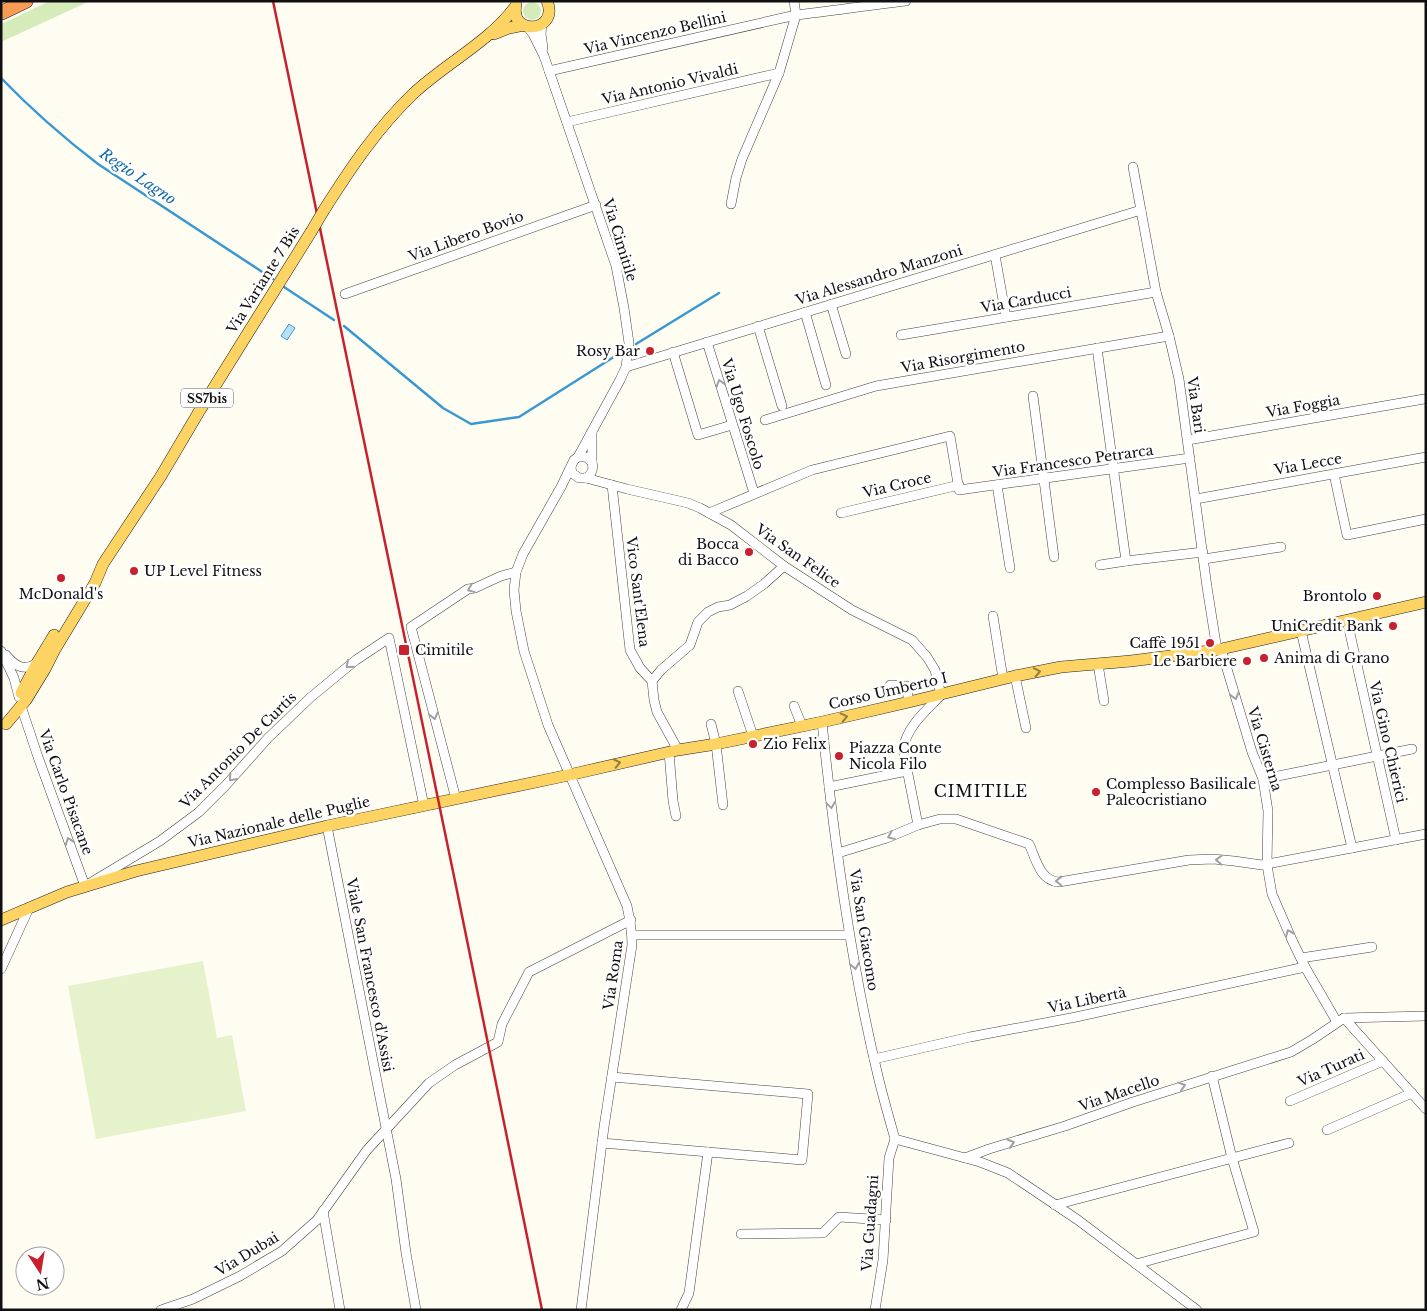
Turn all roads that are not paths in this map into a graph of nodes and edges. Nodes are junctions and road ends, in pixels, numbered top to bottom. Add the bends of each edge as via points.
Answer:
1 (26, 1) edge
2 (547, 1) edge
3 (557, 1) edge
4 (794, 1) edge
5 (906, 1) edge
6 (516, 4) edge
7 (1, 13) edge
8 (549, 13) junction
9 (796, 15) junction
10 (542, 24) junction
11 (525, 26) junction
12 (481, 41) junction
13 (544, 56) junction
14 (549, 71) junction
15 (779, 73) junction
16 (567, 122) junction
17 (1133, 168) dead end
18 (731, 204) dead end
19 (596, 205) junction
20 (1141, 210) junction
21 (995, 255) junction
22 (1156, 292) junction
23 (345, 294) dead end
24 (831, 304) junction
25 (805, 312) junction
26 (1006, 317) junction
27 (758, 326) junction
28 (901, 335) dead end
29 (1169, 336) junction
30 (707, 342) junction
31 (1097, 348) junction
32 (673, 352) junction
33 (846, 354) dead end
34 (626, 366) junction
35 (826, 385) dead end
36 (1033, 396) dead end
37 (1424, 399) dead end
38 (782, 406) dead end
39 (765, 420) dead end
40 (732, 425) junction
41 (592, 431) junction
42 (1188, 440) junction
43 (578, 457) junction
44 (1426, 457) edge
45 (1190, 458) junction
46 (592, 464) junction
47 (571, 468) junction
48 (1113, 469) junction
49 (1334, 474) junction
50 (576, 477) junction
51 (586, 478) junction
52 (1044, 478) junction
53 (609, 484) junction
54 (997, 485) junction
55 (561, 487) junction
56 (959, 487) junction
57 (754, 493) junction
58 (1196, 499) junction
59 (841, 512) dead end
60 (709, 513) junction
61 (1426, 520) edge
62 (1282, 546) dead end
63 (1203, 556) junction
64 (1054, 557) dead end
65 (1126, 561) junction
66 (104, 564) junction
67 (1100, 565) dead end
68 (784, 566) junction
69 (1010, 568) dead end
70 (516, 572) junction
71 (1426, 602) edge
72 (993, 616) dead end
73 (1347, 620) junction
74 (1301, 631) junction
75 (1219, 650) junction
76 (1, 651) edge
77 (54, 651) junction
78 (37, 663) junction
79 (1098, 664) junction
80 (1009, 677) junction
81 (14, 678) junction
82 (30, 679) junction
83 (652, 681) junction
84 (890, 685) dead end
85 (738, 691) dead end
86 (941, 694) junction
87 (1104, 701) dead end
88 (20, 702) junction
89 (909, 702) junction
90 (794, 706) dead end
91 (822, 722) junction
92 (711, 724) dead end
93 (802, 726) junction
94 (4, 728) edge
95 (1026, 728) dead end
96 (753, 736) junction
97 (716, 744) junction
98 (1412, 749) dead end
99 (673, 751) junction
100 (1378, 756) junction
101 (1333, 766) junction
102 (907, 771) junction
103 (569, 775) junction
104 (1263, 779) junction
105 (829, 786) junction
106 (456, 799) junction
107 (723, 804) dead end
108 (424, 806) junction
109 (676, 816) dead end
110 (918, 825) junction
111 (327, 826) junction
112 (1426, 834) edge
113 (1396, 840) junction
114 (1352, 848) junction
115 (838, 853) junction
116 (1268, 865) junction
117 (86, 886) junction
118 (29, 908) junction
119 (1, 920) edge
120 (631, 920) junction
121 (632, 935) junction
122 (849, 935) junction
123 (1372, 947) dead end
124 (1303, 962) junction
125 (1, 969) edge
126 (1426, 1016) edge
127 (1341, 1020) junction
128 (874, 1059) junction
129 (1383, 1061) junction
130 (1212, 1076) junction
131 (612, 1077) junction
132 (1412, 1093) junction
133 (1290, 1101) dead end
134 (1426, 1109) edge
135 (386, 1129) junction
136 (1327, 1130) dead end
137 (895, 1139) junction
138 (602, 1143) junction
139 (1289, 1143) dead end
140 (708, 1152) junction
141 (965, 1158) junction
142 (1232, 1158) junction
143 (1055, 1205) junction
144 (323, 1211) junction
145 (886, 1220) junction
146 (741, 1234) dead end
147 (1136, 1264) junction
148 (583, 1307) edge
149 (161, 1310) edge
150 (340, 1310) edge
151 (416, 1310) edge
152 (681, 1310) edge
153 (875, 1310) edge
154 (1197, 1310) edge

1 - 7 highway
2 - 8 main road
3 - 8 main road
4 - 9 street
5 - 9 street, Via Vincenzo Bellini
6 - 11 main road, SS7bis via 516,16
6 - 12 main road, Via Variante 7 Bis / SS7bis
8 - 10 main road
9 - 14 street, Via Vincenzo Bellini
9 - 15 street
10 - 11 main road, SS7bis
10 - 13 street, Via Cimitile
11 - 12 main road, Via Variante 7 Bis / SS7bis via 509,28
11 - 13 street, Via Cimitile
12 - 66 main road, Via Variante 7 Bis / SS7bis, bridge via 413,93 351,167
13 - 14 street, Via Cimitile
14 - 16 street, Via Cimitile
15 - 16 street, Via Antonio Vivaldi
15 - 18 street via 742,159
16 - 19 street, Via Cimitile
17 - 20 street, Via Bari
19 - 23 street, Via Libero Bovio
19 - 34 street, Via Cimitile via 622,292 629,343
20 - 21 street, Via Alessandro Manzoni
20 - 22 street, Via Bari
21 - 24 street, Via Alessandro Manzoni
21 - 26 street
22 - 26 street, Via Carducci
22 - 29 street, Via Bari
24 - 25 street, Via Alessandro Manzoni
24 - 33 street
25 - 27 street, Via Alessandro Manzoni
25 - 35 street
26 - 28 street, Via Carducci
27 - 30 street, Via Alessandro Manzoni
27 - 38 street
29 - 31 street, Via Risorgimento
29 - 42 street, Via Bari
30 - 32 street, Via Alessandro Manzoni
40 -> 30 street, Via Ugo Foscolo
31 - 39 street, Via Risorgimento via 876,386
31 - 48 street
32 - 34 street, Via Alessandro Manzoni
32 - 40 street via 698,435
34 - 41 street, Via Cimitile
36 - 52 street
37 - 42 street, Via Foggia
40 - 57 street, Via Ugo Foscolo
41 - 43 street, Via Cimitile
41 - 46 street, Via Cimitile
42 - 45 street, Via Bari
43 - 46 street via 586,457
43 - 47 street
44 - 49 street, Via Lecce
45 - 48 street, Via Francesco Petrarca
45 - 58 street, Via Bari
46 - 51 street via 592,471
46 - 53 street
47 - 50 street
47 - 55 street
48 - 52 street, Via Francesco Petrarca
48 - 65 street
49 - 58 street, Via Lecce
49 - 61 street via 1347,535
50 - 51 street
50 - 55 street
51 - 53 street, Via San Felice
52 - 54 street, Via Francesco Petrarca
52 - 64 street
53 - 60 street, Via San Felice via 688,503
53 - 83 street, Vico Sant'Elena via 630,650
54 - 56 street, Via Francesco Petrarca
54 - 69 street
55 - 70 street
56 - 57 street via 950,436 812,470
56 - 59 street, Via Croce
57 - 60 street
58 - 63 street, Via Bari
60 - 68 street, Via San Felice via 731,525
62 - 63 street
63 - 65 street
63 - 75 street, Via Bari
65 - 67 street
66 - 77 main road, Via Variante 7 Bis / SS7bis
66 - 78 main road, Via Variante 7 Bis / SS7bis via 90,578
68 - 83 street via 747,596 708,612 698,622 690,645
68 - 86 street, Via San Felice via 852,610 912,640 935,670
70 - 103 street, Via Roma via 516,611 524,651 548,725
70 -> 106 street via 468,589 411,627
71 - 73 main road
72 - 80 street
73 - 74 main road
73 - 100 street, Via Gino Chierici
74 - 75 main road
74 - 101 street
75 - 79 main road, Corso Umberto I
75 -> 104 street, Via Cisterna
76 - 78 street via 19,667 28,668
76 - 81 street, Via Carlo Pisacane
77 - 82 main road, Via Variante 7 Bis / SS7bis
77 - 88 main road, Via Variante 7 Bis / SS7bis
78 - 82 main road, Via Variante 7 Bis / SS7bis
80 -> 79 main road, Corso Umberto I
79 - 87 street
80 - 86 main road, Corso Umberto I
80 - 95 street
81 - 82 street via 23,682
81 - 88 street, Via Carlo Pisacane
82 - 88 main road, Via Variante 7 Bis / SS7bis
83 - 99 street via 657,712
84 - 89 street via 906,686
85 - 96 street
86 - 89 main road, Corso Umberto I
86 - 102 street via 905,739 903,748
88 - 94 main road, Via Variante 7 Bis / SS7bis
117 -> 88 street, Via Carlo Pisacane
91 -> 89 main road, Corso Umberto I
90 - 93 street
91 - 93 main road, Corso Umberto I
91 - 105 street, Via San Giacomo
92 - 97 street
93 - 96 main road, Corso Umberto I
96 - 97 main road, Corso Umberto I
97 - 99 main road, Corso Umberto I
97 - 107 street
98 - 100 street
103 -> 99 main road, Corso Umberto I
99 - 109 street via 672,793
100 - 101 street
100 - 113 street, Via Gino Chierici
101 - 104 street
101 - 114 street
102 - 105 street
102 - 110 street
103 - 106 main road, Via Nazionale delle Puglie
103 - 120 street, Via Roma
104 - 116 street, Via Cisterna via 1268,811
105 -> 115 street, Via San Giacomo
106 - 108 main road, Via Nazionale delle Puglie
108 - 111 main road, Via Nazionale delle Puglie
108 -> 117 street, Via Antonio De Curtis via 389,638 311,697 199,812 160,841
110 -> 115 street
116 -> 110 street via 1234,860 1189,860 1055,882 1043,875 1029,844 956,819
111 - 117 main road, Via Nazionale delle Puglie via 136,870
111 - 135 street, Viale San Francesco d'Assisi
112 - 113 street
113 - 114 street
114 - 116 street
115 - 122 street, Via San Giacomo
124 -> 116 street, Via Cisterna via 1272,894
117 - 118 main road, Via Nazionale delle Puglie
118 - 119 main road, Via Nazionale delle Puglie
118 - 125 street
120 - 121 street, Via Roma
120 - 135 street, Via Dubai via 530,972 502,1024 498,1042 429,1083
121 - 122 street
121 - 131 street, Via Roma
122 -> 128 street, Via San Giacomo
123 - 124 street, Via Libertà
124 - 127 street, Via Cisterna
124 - 128 street, Via Libertà via 1076,1017 970,1036
126 - 127 street
127 - 129 street, Via Cisterna
127 - 130 street, Via Macello via 1291,1052
128 - 137 street, Via San Giacomo
129 - 132 street, Via Cisterna
129 - 133 street, Via Turati
141 -> 130 street, Via Macello
130 - 142 street
131 - 138 street, Via Roma
131 - 140 street via 808,1094 802,1160
132 - 134 street, Via Cisterna
132 - 136 street
135 - 144 street, Via Dubai
135 - 151 street, Viale San Francesco d'Assisi
137 - 141 street
137 - 145 street, Via Guadagni via 889,1158
138 - 140 street
138 - 148 street, Via Roma
139 - 142 street
140 - 152 street via 689,1293
141 - 143 street via 1008,1173
142 - 143 street
142 - 147 street via 1254,1232
143 - 147 street
144 - 149 street, Via Dubai via 282,1251 240,1276
144 - 150 street
145 - 146 street via 839,1217 823,1234
145 - 153 street, Via Guadagni
147 - 154 street

